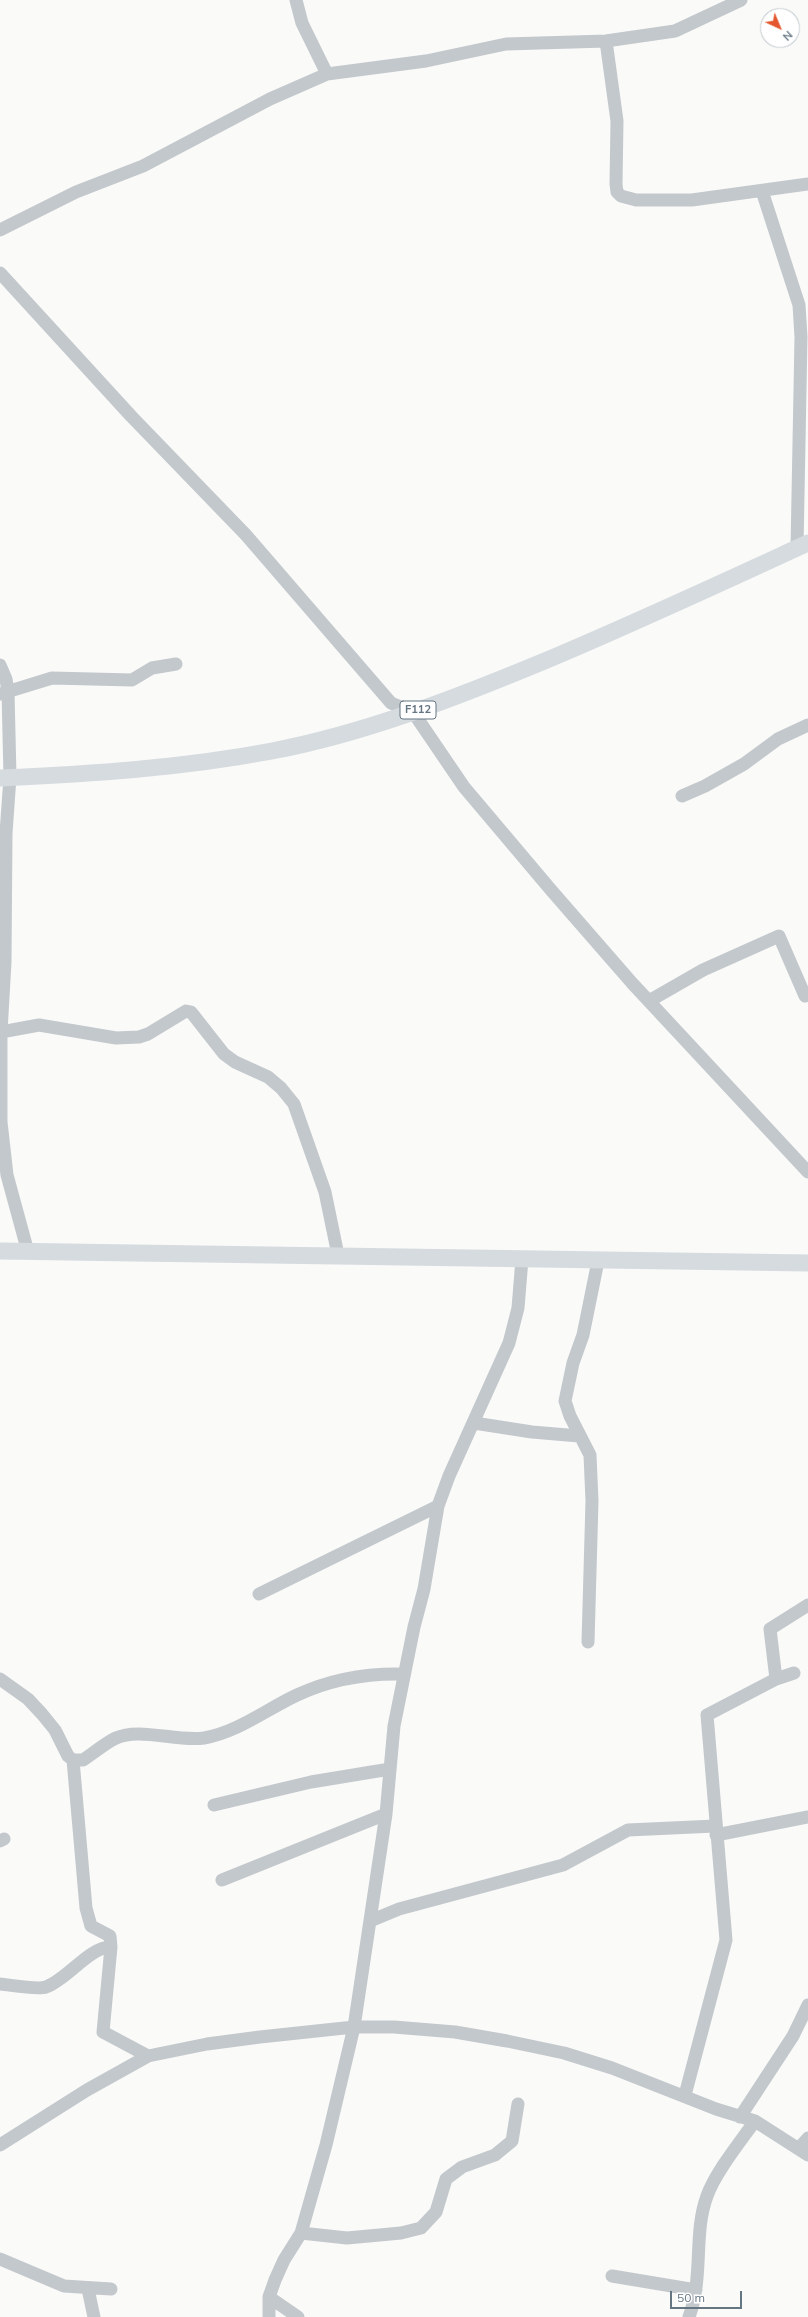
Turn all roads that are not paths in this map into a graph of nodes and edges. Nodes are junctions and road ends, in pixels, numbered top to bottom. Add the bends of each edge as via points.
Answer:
1 (296, 0) edge
2 (741, 0) edge
3 (606, 41) junction
4 (327, 74) junction
5 (808, 184) edge
6 (762, 191) junction
7 (0, 230) edge
8 (0, 273) edge
9 (802, 546) edge
10 (176, 664) dead end
11 (0, 665) edge
12 (4, 693) edge
13 (413, 712) junction
14 (808, 725) edge
15 (5, 777) edge
16 (682, 796) dead end
17 (808, 995) edge
18 (650, 1001) junction
19 (1, 1032) edge
20 (808, 1172) edge
21 (0, 1251) edge
22 (28, 1252) junction
23 (338, 1255) junction
24 (522, 1259) junction
25 (598, 1261) junction
26 (808, 1263) edge
27 (474, 1423) junction
28 (579, 1436) junction
29 (438, 1506) junction
30 (259, 1594) dead end
31 (808, 1605) edge
32 (588, 1642) dead end
33 (794, 1673) dead end
34 (404, 1674) junction
35 (0, 1678) edge
36 (776, 1679) junction
37 (73, 1760) junction
38 (390, 1769) junction
39 (214, 1805) dead end
40 (386, 1814) junction
41 (808, 1818) edge
42 (716, 1831) junction
43 (222, 1880) dead end
44 (370, 1921) junction
45 (111, 1947) junction
46 (0, 1984) edge
47 (808, 2005) edge
48 (354, 2027) junction
49 (148, 2056) junction
50 (685, 2095) junction
51 (518, 2104) dead end
52 (740, 2117) junction
53 (755, 2121) junction
54 (808, 2138) edge
55 (0, 2145) edge
56 (803, 2151) edge
57 (301, 2233) junction
58 (0, 2259) edge
59 (612, 2276) dead end
60 (88, 2289) junction
61 (111, 2289) dead end
62 (696, 2290) junction
63 (269, 2297) junction
64 (94, 2317) edge
65 (269, 2317) edge
66 (298, 2317) edge
67 (689, 2317) edge

1 - 4 street via 302,22
2 - 3 street via 675,31
3 - 4 street via 512,44 426,61
3 - 6 street via 616,121 616,184 617,192 621,196 636,200 692,200
4 - 7 street via 270,99 143,166 76,192
5 - 6 street
6 - 9 street via 799,305
8 - 13 street via 130,416 246,535 392,703
9 - 13 main road, F112 via 628,626 493,683
10 - 12 street via 152,668 132,680 52,678
11 - 12 street via 6,679
12 - 15 street
13 - 15 main road, F112 via 342,734 250,754 166,767
13 - 18 street via 464,787
14 - 16 street via 778,739 744,764 705,786
15 - 19 street via 5,962
17 - 18 street via 805,996 779,936 703,970
18 - 20 street
19 - 22 street via 1,1122 7,1175
19 - 23 street via 39,1025 116,1038 139,1037 186,1011 191,1012 224,1054 268,1077 294,1104 325,1192
21 - 22 main road
22 - 23 main road via 184,1256
23 - 24 main road
24 - 25 main road
24 - 27 street via 518,1308 511,1336
25 - 26 main road
25 - 28 street via 566,1400
27 - 28 street
27 - 29 street
28 - 32 street via 590,1455
29 - 30 street
29 - 34 street via 424,1589
31 - 36 street via 770,1629
33 - 36 street
34 - 37 street via 376,1673 334,1682 298,1694 221,1734 179,1739 125,1735 115,1738 84,1760
34 - 38 street via 394,1726
35 - 37 street via 28,1699 42,1714
36 - 42 street via 707,1715
37 - 45 street via 86,1908 91,1926 110,1936
38 - 39 street via 311,1782
38 - 40 street
40 - 43 street
40 - 44 street
41 - 42 street
42 - 44 street via 628,1830 562,1865 399,1909
42 - 50 street via 726,1940
44 - 48 street
45 - 46 street via 105,1947 76,1965 58,1982 44,1988
45 - 49 street via 103,2032
47 - 52 street via 793,2036
48 - 49 street via 207,2044
48 - 50 street via 456,2032 507,2041 564,2053
48 - 57 street via 326,2145
49 - 55 street via 87,2090
50 - 52 street
51 - 57 street via 512,2140 495,2155 462,2167 446,2179 436,2212 421,2228 401,2233 347,2238
52 - 53 street
53 - 56 street
53 - 62 street via 707,2196 701,2226
54 - 56 street
57 - 63 street via 284,2260
58 - 60 street via 64,2286
59 - 62 street
60 - 61 street
60 - 64 street
62 - 67 street
63 - 65 street
63 - 66 street

